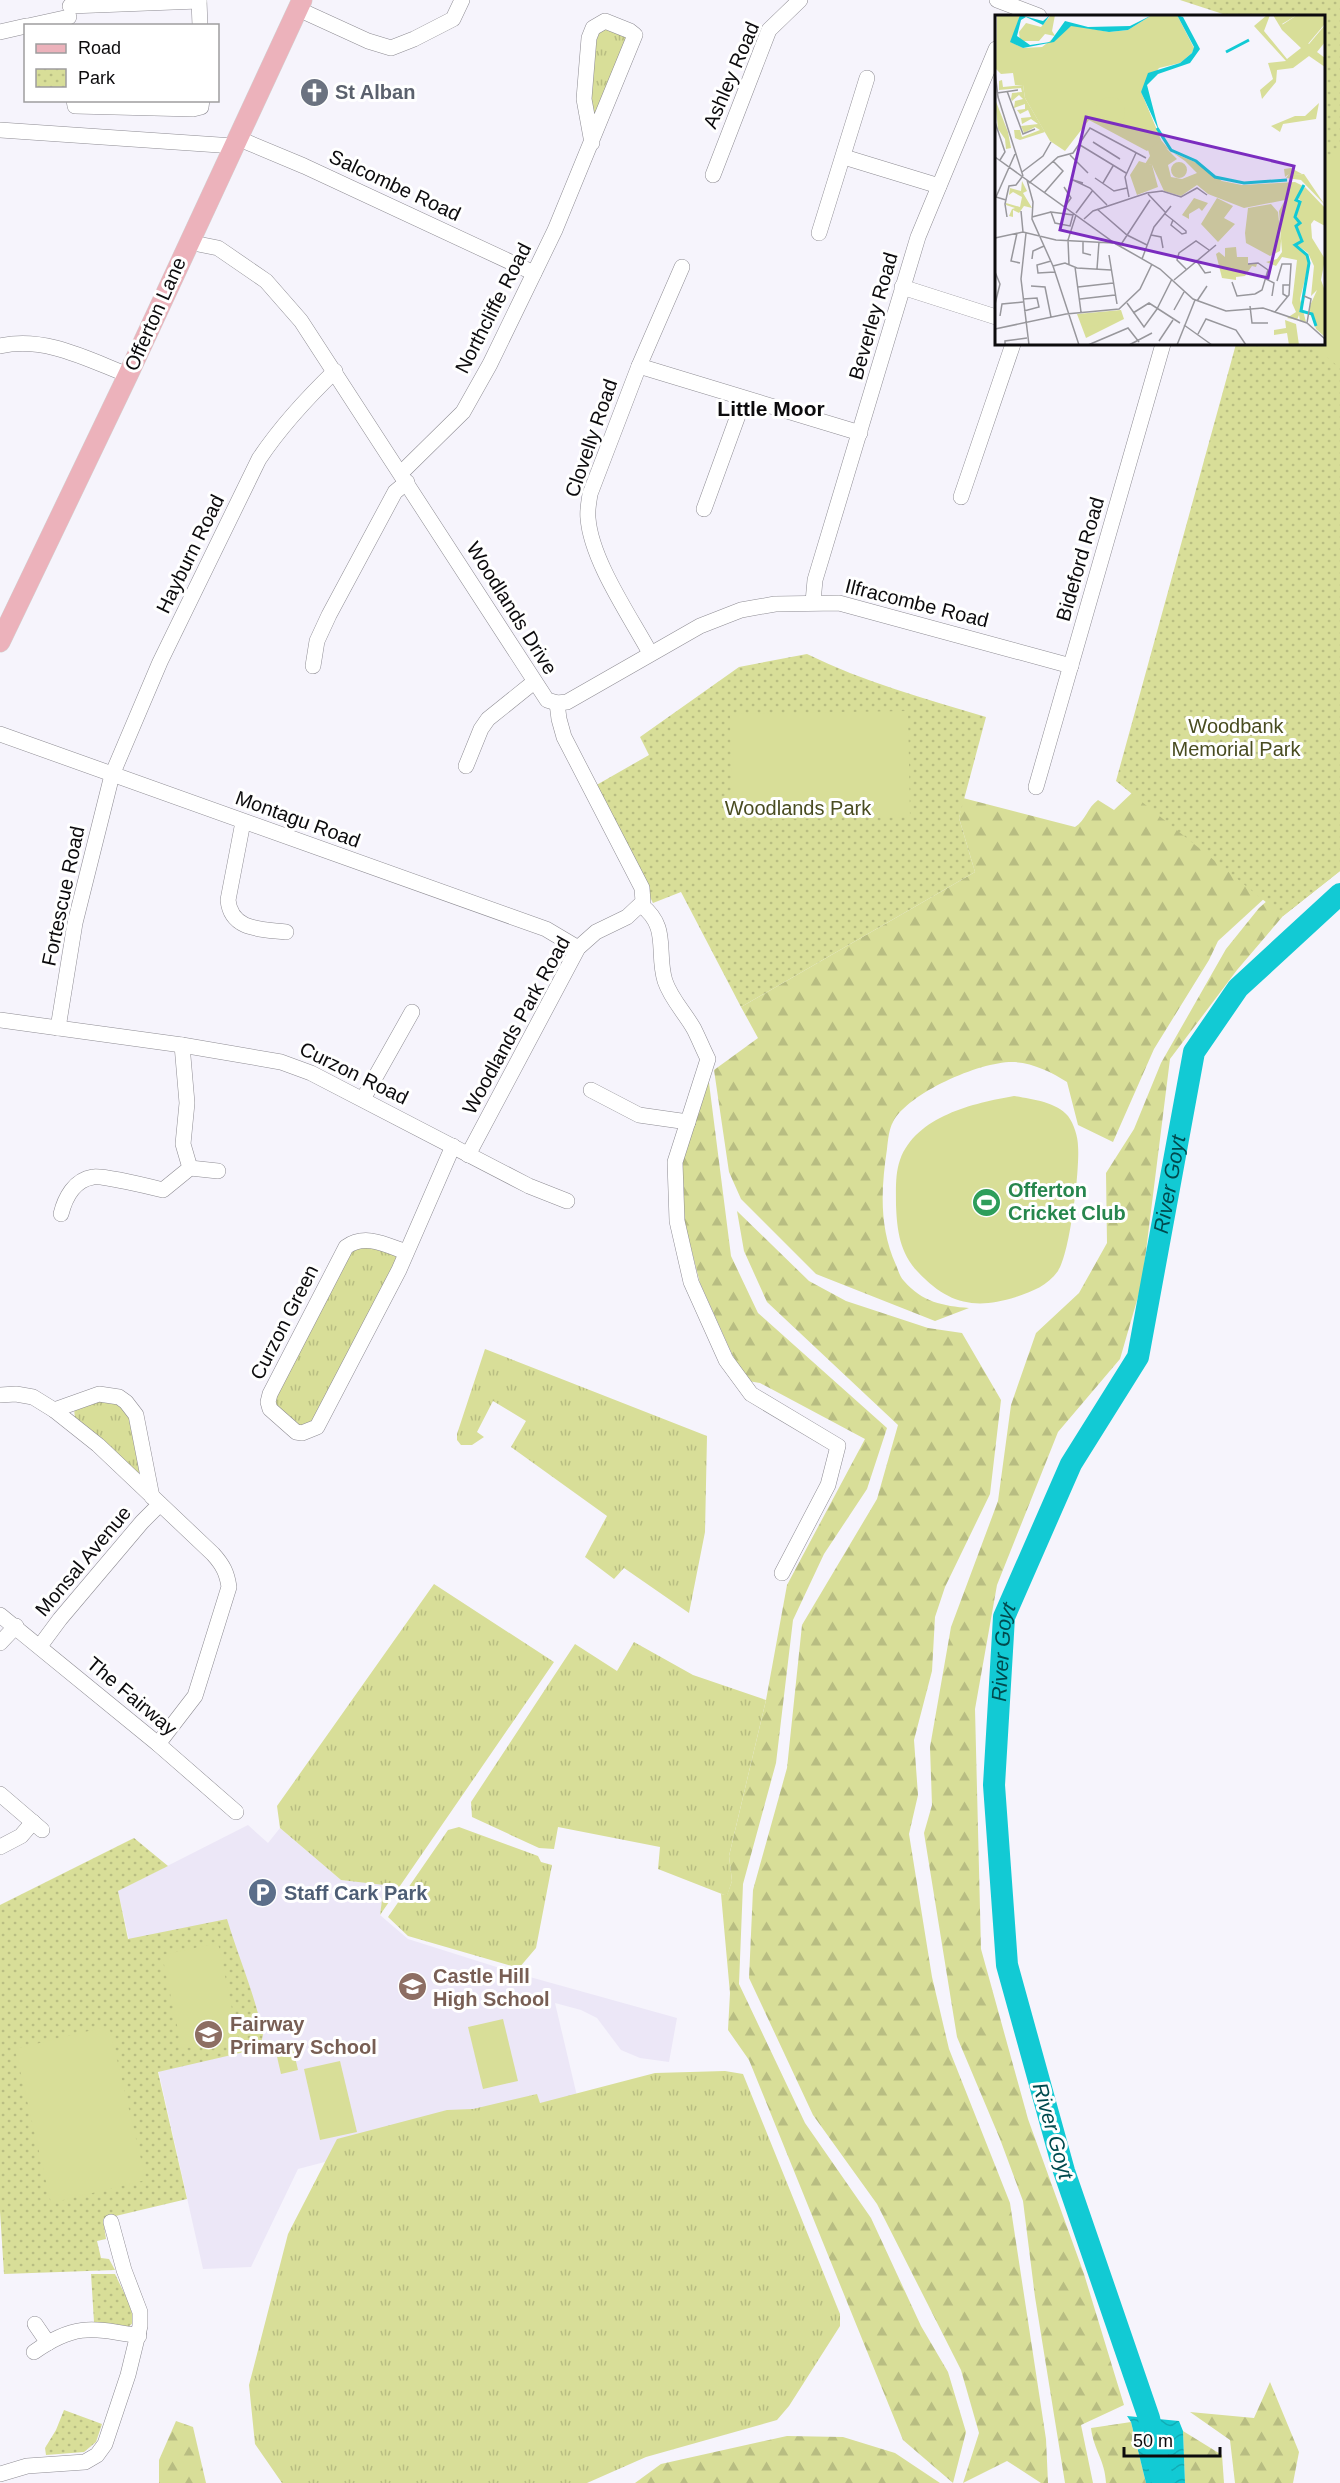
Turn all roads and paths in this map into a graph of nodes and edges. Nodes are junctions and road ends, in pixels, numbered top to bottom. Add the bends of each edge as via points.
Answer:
1 (199, 0) edge
2 (462, 0) edge
3 (800, 0) edge
4 (998, 0) edge
5 (300, 4) edge
6 (70, 12) edge
7 (1011, 12) edge
8 (1032, 15) edge
9 (33, 24) edge
10 (200, 24) edge
11 (24, 27) edge
12 (0, 32) edge
13 (995, 51) edge
14 (867, 78) dead end
15 (74, 102) edge
16 (202, 102) edge
17 (0, 130) edge
18 (235, 142) junction
19 (592, 143) junction
20 (844, 157) junction
21 (713, 175) dead end
22 (939, 186) junction
23 (819, 233) dead end
24 (188, 242) junction
25 (682, 267) dead end
26 (534, 273) junction
27 (902, 287) junction
28 (995, 317) edge
29 (1013, 345) edge
30 (1163, 345) edge
31 (0, 346) edge
32 (639, 366) junction
33 (335, 371) junction
34 (128, 375) junction
35 (744, 399) junction
36 (860, 433) junction
37 (404, 477) junction
38 (961, 497) dead end
39 (704, 509) dead end
40 (813, 602) junction
41 (5, 622) edge
42 (650, 653) junction
43 (313, 666) dead end
44 (1071, 666) junction
45 (534, 682) junction
46 (557, 703) junction
47 (0, 734) edge
48 (466, 766) dead end
49 (112, 775) junction
50 (1036, 787) dead end
51 (243, 822) junction
52 (641, 905) junction
53 (286, 932) dead end
54 (579, 948) junction
55 (412, 1012) dead end
56 (0, 1020) edge
57 (58, 1028) junction
58 (182, 1045) junction
59 (591, 1090) dead end
60 (363, 1099) junction
61 (688, 1122) junction
62 (453, 1146) junction
63 (468, 1155) junction
64 (189, 1168) junction
65 (218, 1171) dead end
66 (567, 1200) dead end
67 (61, 1214) dead end
68 (406, 1252) junction
69 (0, 1395) edge
70 (54, 1410) junction
71 (156, 1501) junction
72 (782, 1573) dead end
73 (0, 1615) edge
74 (16, 1626) junction
75 (0, 1644) edge
76 (40, 1646) junction
77 (158, 1744) junction
78 (0, 1794) edge
79 (236, 1812) dead end
80 (0, 1847) edge
81 (111, 2222) dead end
82 (35, 2324) dead end
83 (139, 2336) junction
84 (48, 2343) junction
85 (34, 2352) dead end
86 (0, 2474) edge

1 - 6 street
1 - 10 street
2 - 5 street via 453,19 391,48 368,41
3 - 21 street, Ashley Road via 769,30
4 - 7 street
5 - 18 main road, Offerton Lane
6 - 9 street
7 - 8 street
11 - 12 street
13 - 22 street, Beverley Road
14 - 20 street
15 - 16 street via 75,106 193,109 201,107
17 - 18 street, Salcombe Road
18 - 24 main road, Offerton Lane
18 - 26 street, Salcombe Road via 304,166
19 - 19 street, Northcliffe Road via 635,35 605,21 593,28 589,38 584,99
19 - 26 street, Northcliffe Road
20 - 22 street
20 - 23 street
22 - 27 street, Beverley Road
24 - 33 street, Woodlands Drive via 218,248 266,281 301,321
24 - 34 main road, Offerton Lane
25 - 32 street, Clovelly Road
26 - 37 street, Northcliffe Road via 463,412
27 - 28 street
27 - 36 street, Beverley Road
29 - 38 street
30 - 44 street, Bideford Road
31 - 34 street via 40,344
32 - 35 street
32 - 42 street, Clovelly Road via 590,494 588,517 603,566
33 - 37 street, Woodlands Drive
33 - 49 street, Hayburn Road via 292,414 259,459 160,662
34 - 41 main road, Offerton Lane
35 - 36 street
35 - 39 street
36 - 40 street, Beverley Road via 815,580
37 - 43 street, Northcliffe Road via 316,641
37 - 45 street, Woodlands Drive
40 - 42 street, Ilfracombe Road via 741,610 700,626
40 - 44 street, Ilfracombe Road via 840,603
42 - 46 street, Ilfracombe Road via 567,702
44 - 50 street, Bideford Road
45 - 46 street, Woodlands Drive via 544,698
45 - 48 street via 488,719
46 - 52 street, Woodlands Drive via 564,737 642,888
47 - 49 street, Montagu Road
49 - 51 street, Montagu Road
49 - 57 street, Fortescue Road via 75,923
51 - 53 street via 229,910 246,927
51 - 54 street, Montagu Road via 546,929
52 - 54 street, Woodlands Park Road via 627,917 596,932
52 - 61 street, Woodlands Drive via 660,930 664,979 669,991 708,1059
54 - 63 street, Woodlands Park Road
55 - 60 street
56 - 57 street, Curzon Road
57 - 58 street, Curzon Road
58 - 60 street, Curzon Road via 281,1062
58 - 64 street via 187,1103 183,1143
59 - 61 street via 639,1115
60 - 62 street, Curzon Road
61 - 72 street, Woodlands Drive via 675,1162 677,1221 691,1282 726,1360 750,1394 838,1446 828,1485
62 - 63 street, Curzon Road
62 - 68 street, Curzon Green
63 - 66 street, Curzon Road
64 - 65 street
64 - 67 street via 163,1190 94,1176 77,1184 65,1198
68 - 68 street, Curzon Green via 317,1427 302,1434 296,1432 270,1409 270,1394 346,1247 364,1239
69 - 70 street via 33,1397
70 - 71 street via 98,1445
70 - 71 street via 99,1394 126,1402 136,1415
71 - 76 street, Monsal Avenue
71 - 77 street via 222,1564 229,1587 195,1696
73 - 74 street, The Fairway
74 - 75 street
74 - 76 street, The Fairway
76 - 77 street, The Fairway
77 - 79 street, The Fairway
78 - 80 street via 37,1826
81 - 83 street via 140,2312
82 - 84 street
83 - 84 street via 95,2328 70,2331
83 - 86 street via 105,2444 97,2455 85,2462 27,2466
84 - 85 street

